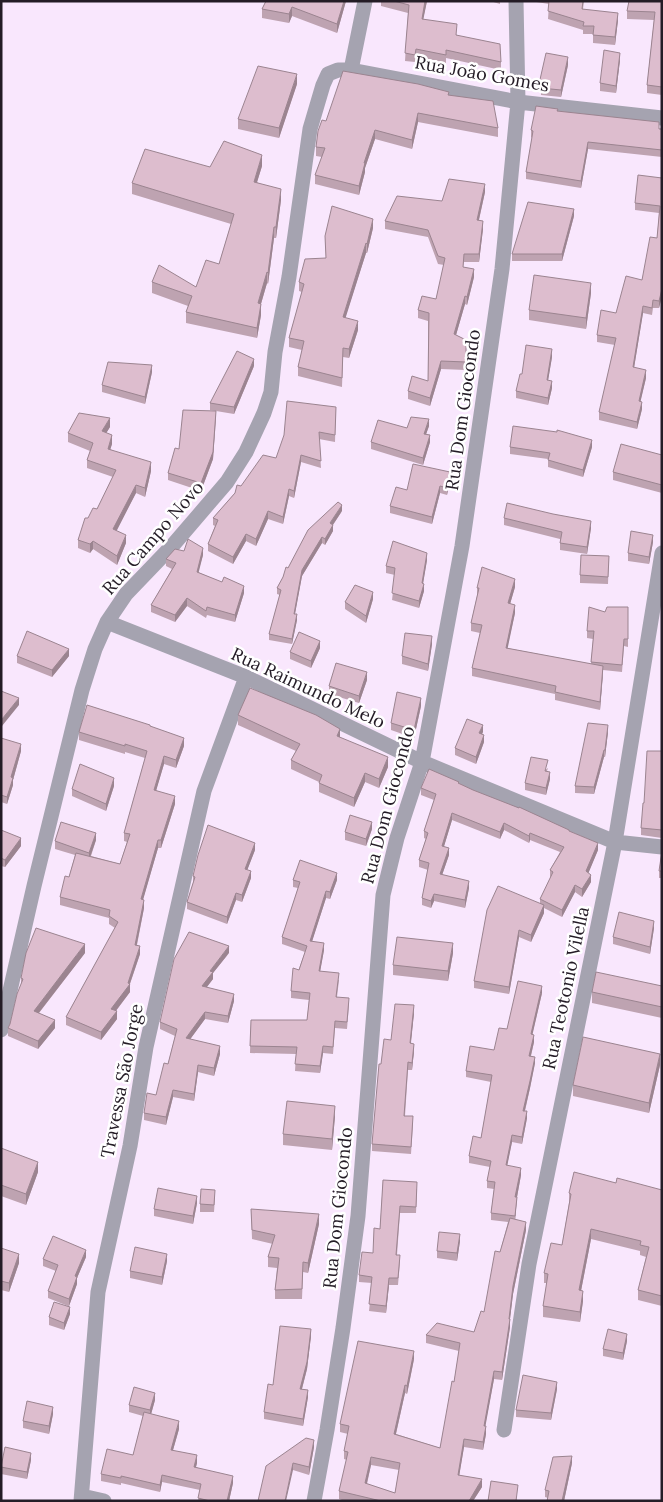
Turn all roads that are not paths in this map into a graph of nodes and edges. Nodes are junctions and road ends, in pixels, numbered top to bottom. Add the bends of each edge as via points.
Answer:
1 (364, 1) edge
2 (516, 1) edge
3 (351, 70) junction
4 (518, 102) junction
5 (317, 103) joint
6 (662, 118) edge
7 (662, 553) edge
8 (107, 622) junction
9 (246, 678) junction
10 (422, 762) junction
11 (616, 842) junction
12 (662, 847) edge
13 (1, 1030) edge
14 (504, 1430) dead end
15 (81, 1499) edge
16 (104, 1501) edge
17 (314, 1501) edge

1 - 3 street
2 - 4 street, Rua Dom Giocondo
3 - 4 street, Rua João Gomes
3 - 5 street, Rua João Gomes via 328,74
4 - 6 street, Rua João Gomes
4 - 10 street, Rua Dom Giocondo via 502,269 462,546
5 - 8 street, Rua Campo Novo via 310,129 271,392 264,413 246,452 227,482 126,594
7 - 11 street, Rua Teotonio Vilella
8 - 9 street, Rua Raimundo Melo
8 - 13 street, Rua Campo Novo via 82,690
9 - 10 street, Rua Raimundo Melo
9 - 15 street, Travessa São Jorge via 204,791 146,1047 130,1146 98,1292
10 - 11 street, Rua Raimundo Melo
10 - 17 street, Rua Dom Giocondo via 397,838 383,895 358,1216
11 - 12 street, Rua Raimundo Melo
11 - 14 street, Rua Teotonio Vilella via 529,1264
15 - 16 street

